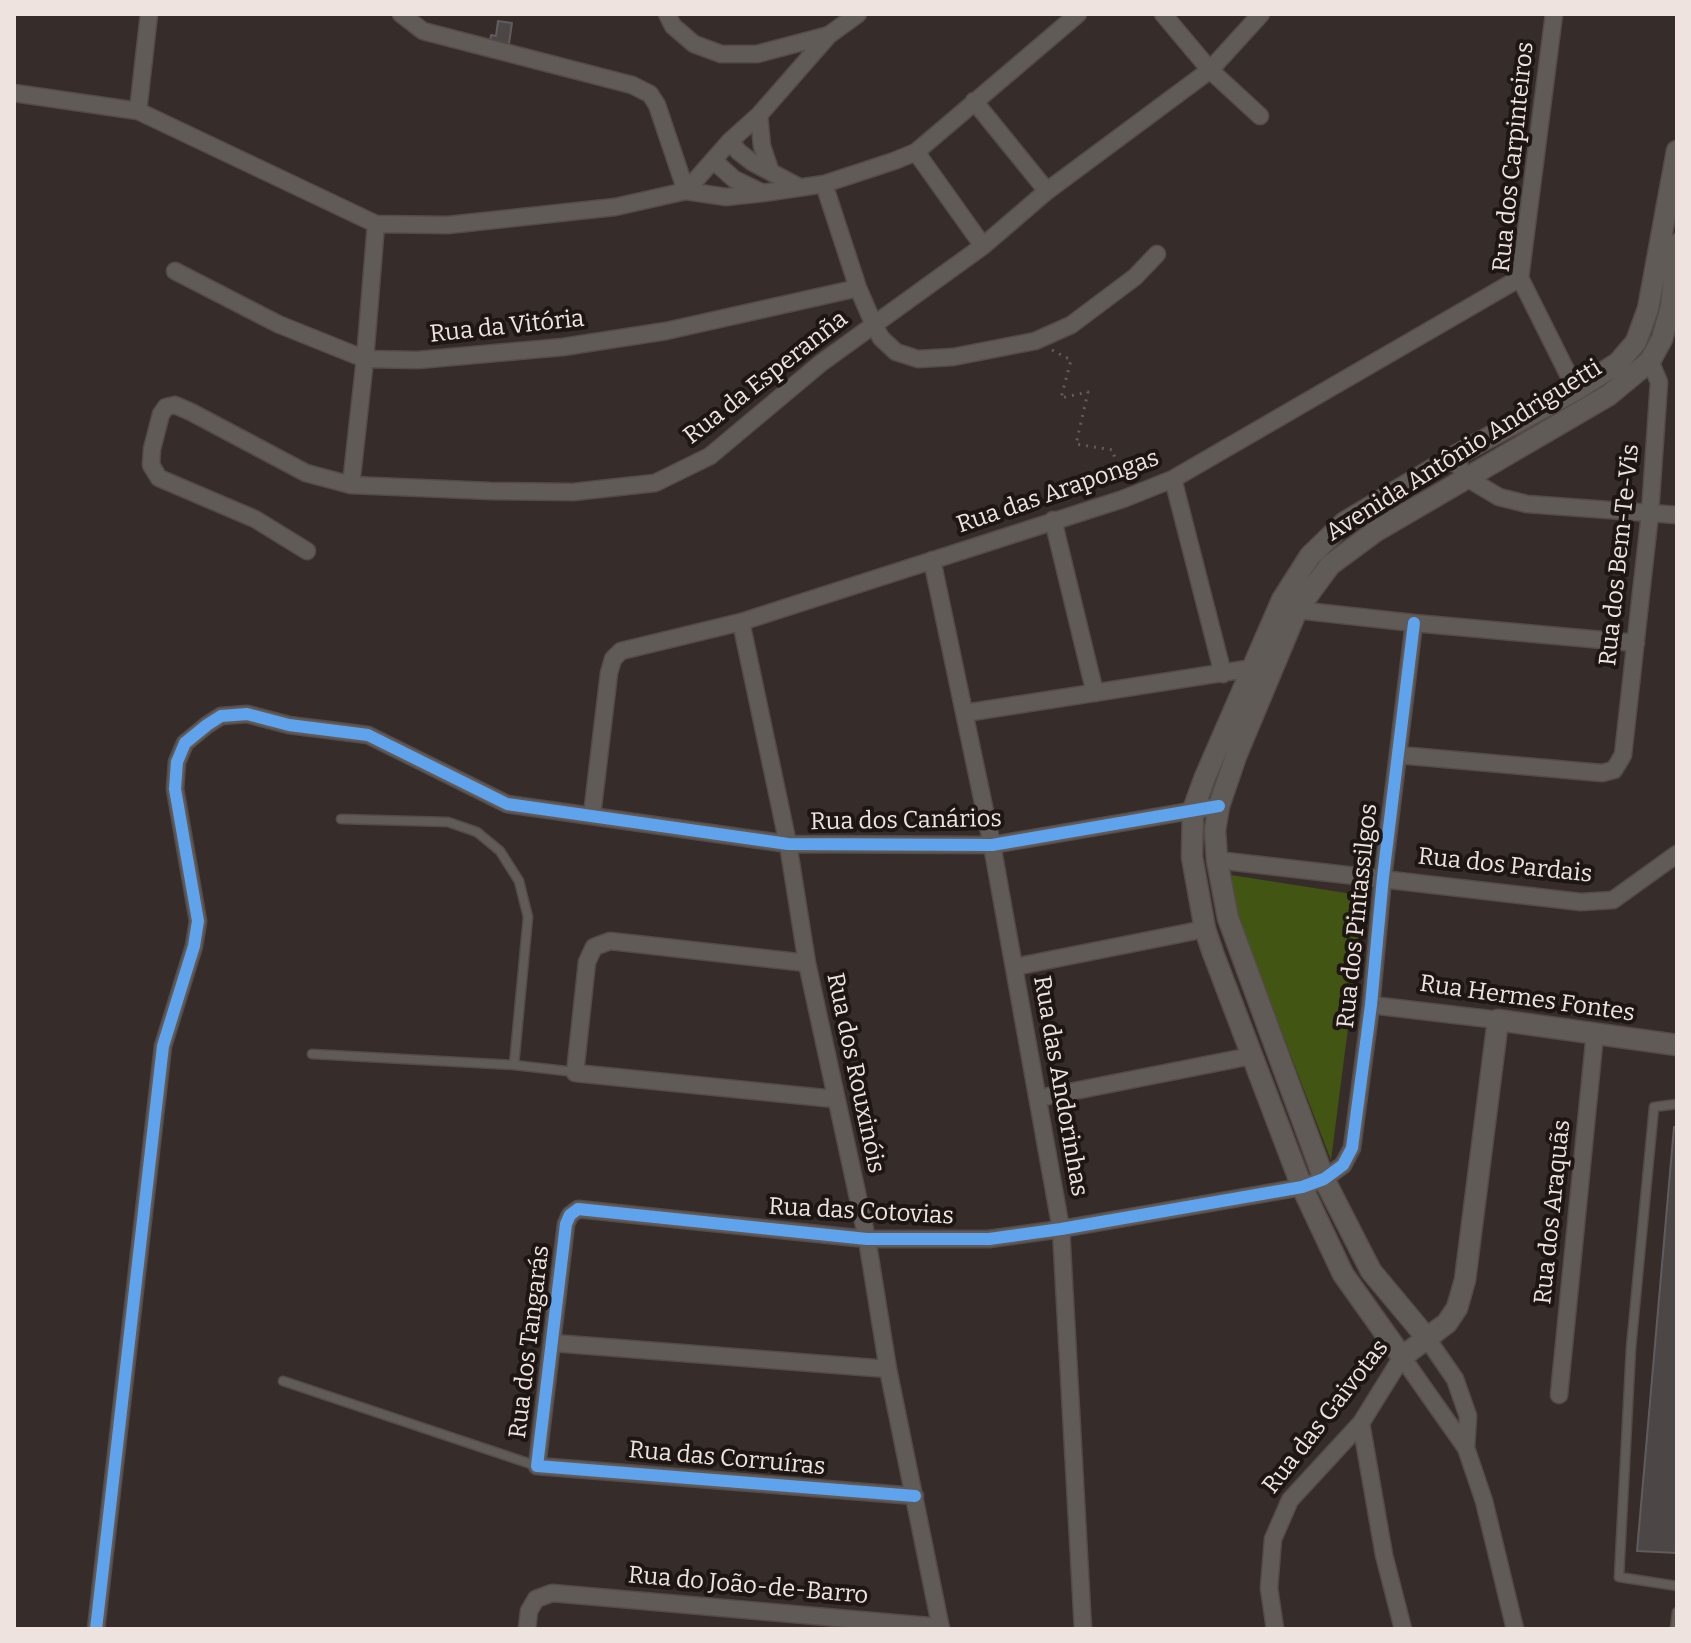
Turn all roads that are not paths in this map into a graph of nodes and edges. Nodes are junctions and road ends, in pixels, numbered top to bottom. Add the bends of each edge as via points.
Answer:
1 (149, 14) edge
2 (401, 14) edge
3 (667, 14) edge
4 (858, 14) edge
5 (1078, 14) edge
6 (1163, 14) edge
7 (1261, 14) edge
8 (1554, 14) edge
9 (829, 35) junction
10 (1210, 70) junction
11 (14, 93) edge
12 (974, 101) junction
13 (138, 111) junction
14 (759, 115) junction
15 (1260, 116) dead end
16 (730, 141) junction
17 (1677, 151) edge
18 (916, 152) junction
19 (713, 160) junction
20 (770, 170) junction
21 (824, 184) junction
22 (799, 187) junction
23 (686, 191) junction
24 (1047, 191) junction
25 (763, 193) junction
26 (376, 224) junction
27 (1677, 244) edge
28 (983, 246) junction
29 (1157, 254) dead end
30 (175, 271) dead end
31 (1520, 278) junction
32 (858, 288) junction
33 (874, 325) junction
34 (365, 359) junction
35 (1650, 361) junction
36 (1576, 390) junction
37 (1453, 457) junction
38 (1467, 478) junction
39 (1173, 479) junction
40 (351, 485) junction
41 (1650, 513) junction
42 (1677, 515) edge
43 (1053, 520) junction
44 (307, 551) dead end
45 (932, 560) junction
46 (1297, 610) junction
47 (741, 622) junction
48 (1414, 623) junction
49 (1636, 643) junction
50 (1253, 668) junction
51 (1223, 674) junction
52 (1095, 693) junction
53 (965, 713) junction
54 (1399, 755) junction
55 (1219, 806) junction
56 (1193, 810) junction
57 (592, 815) junction
58 (341, 819) dead end
59 (788, 844) junction
60 (992, 845) junction
61 (1677, 854) edge
62 (1217, 860) junction
63 (1383, 877) junction
64 (1205, 929) junction
65 (807, 963) junction
66 (1014, 967) junction
67 (1371, 1005) junction
68 (1498, 1020) junction
69 (1595, 1033) junction
70 (1677, 1045) edge
71 (312, 1054) dead end
72 (1251, 1056) junction
73 (514, 1065) junction
74 (575, 1073) junction
75 (1039, 1098) junction
76 (835, 1099) junction
77 (1677, 1104) edge
78 (1324, 1179) junction
79 (1302, 1187) junction
80 (566, 1224) joint
81 (1061, 1229) junction
82 (867, 1239) junction
83 (1426, 1337) junction
84 (553, 1343) junction
85 (1402, 1357) junction
86 (888, 1369) junction
87 (283, 1381) dead end
88 (1559, 1395) dead end
89 (1361, 1423) junction
90 (1466, 1448) junction
91 (537, 1466) junction
92 (915, 1496) junction
93 (1677, 1586) edge
94 (1677, 1612) edge
95 (941, 1628) edge
96 (96, 1629) edge
97 (527, 1629) edge
98 (1083, 1629) edge
99 (1275, 1629) edge
100 (1403, 1629) edge
101 (1515, 1629) edge
102 (1675, 1629) edge

1 - 13 street
2 - 23 street via 423,31 650,94
3 - 9 street via 694,44 721,54 757,54
4 - 9 street
5 - 12 street
6 - 10 street
7 - 10 street, Rua da Esperanña
8 - 31 street, Rua dos Carpinteiros
9 - 14 street
10 - 15 street
10 - 24 street, Rua da Esperanña
11 - 13 street
12 - 18 street
12 - 24 street
13 - 26 street
14 - 16 street
14 - 20 street
16 - 19 street
16 - 20 street
17 - 36 street, Avenida Antônio Andriguetti via 1648,309 1636,342 1618,363
18 - 21 street
18 - 28 street
19 - 23 street
19 - 25 street via 734,179
20 - 22 street
21 - 22 street
21 - 32 street
22 - 25 street
23 - 25 street via 726,197
23 - 26 street via 615,207 448,225
24 - 28 street, Rua da Esperanña
26 - 34 street
27 - 35 street, Avenida Antônio Andriguetti via 1671,307
28 - 33 street, Rua da Esperanña
29 - 33 street via 1071,325 1035,341 918,359 896,352
30 - 34 street, Rua da Vitória via 278,324
31 - 36 street, Rua dos Carpinteiros
31 - 39 street, Rua das Arapongas
32 - 33 street
32 - 34 street, Rua da Vitória via 666,331 563,347 418,360
33 - 40 street, Rua da Esperanña via 710,456 655,483 573,492
34 - 40 street
35 - 38 street, Avenida Antônio Andriguetti via 1609,395
35 - 41 street, Rua dos Bem-Te-Vis via 1659,382
36 - 37 street, Avenida Antônio Andriguetti
37 - 38 street
37 - 50 street, Avenida Antônio Andriguetti via 1345,522 1310,556 1282,600
38 - 41 street via 1499,497 1527,504
38 - 46 street, Avenida Antônio Andriguetti via 1376,531 1330,565
39 - 43 street, Rua das Arapongas
39 - 51 street
40 - 44 street, Rua da Esperanña via 306,473 175,405 161,414 151,465 159,478 255,519
41 - 42 street
41 - 49 street, Rua dos Bem-Te-Vis
43 - 45 street, Rua das Arapongas
43 - 52 street
45 - 47 street, Rua das Arapongas
45 - 53 street, Rua das Andorinhas
46 - 48 street
46 - 55 street, Avenida Antônio Andriguetti
47 - 57 street, Rua das Arapongas via 621,651 613,659
47 - 59 street, Rua dos Rouxinóis
48 - 49 street
48 - 54 street, Rua dos Pintassilgos
49 - 54 street, Rua dos Bem-Te-Vis via 1623,755 1614,770
50 - 51 street
50 - 56 street, Avenida Antônio Andriguetti
51 - 52 street
52 - 53 street
53 - 60 street, Rua das Andorinhas
54 - 63 street, Rua dos Pintassilgos
55 - 56 street, Rua dos Canários
55 - 62 street, Avenida Antônio Andriguetti
56 - 60 street, Rua dos Canários
56 - 64 street, Avenida Antônio Andriguetti via 1192,857
57 - 59 street, Rua dos Canários
57 - 96 street via 507,804 368,735 247,714 221,716 185,743 175,789 198,921 163,1046
58 - 73 lane via 448,822 477,832 500,851 519,881 528,917
59 - 60 street, Rua dos Canários
59 - 65 street, Rua dos Rouxinóis
60 - 66 street, Rua das Andorinhas
61 - 63 street, Rua dos Pardais via 1613,900 1581,902
62 - 63 street, Rua dos Pardais
62 - 78 street, Avenida Antônio Andriguetti via 1233,931
63 - 67 street, Rua dos Pintassilgos
64 - 66 street
64 - 72 street, Avenida Antônio Andriguetti
65 - 74 street via 610,941 594,947 587,962
65 - 76 street, Rua dos Rouxinóis
66 - 75 street, Rua das Andorinhas
67 - 68 street, Rua Hermes Fontes
67 - 78 street, Rua dos Pintassilgos via 1352,1148 1343,1165
68 - 69 street, Rua Hermes Fontes
68 - 83 street, Rua das Gaivotas via 1465,1280 1447,1323
69 - 70 street, Rua Hermes Fontes
69 - 88 street, Rua dos Araquãs
71 - 73 lane
72 - 75 street
72 - 79 street, Avenida Antônio Andriguetti
73 - 74 lane
74 - 76 street
75 - 81 street, Rua das Andorinhas
76 - 82 street, Rua dos Rouxinóis
77 - 93 lane via 1654,1107 1631,1348 1619,1577
78 - 79 street, Rua dos Pintassilgos
78 - 83 street, Avenida Antônio Andriguetti via 1371,1271
79 - 81 street, Rua das Cotovias
79 - 85 street, Avenida Antônio Andriguetti via 1343,1274
80 - 82 street, Rua das Cotovias via 578,1209
80 - 84 street, Rua dos Tangarás
81 - 82 street, Rua das Cotovias via 989,1239
81 - 98 street, Rua das Andorinhas
82 - 86 street, Rua dos Rouxinóis
83 - 85 street, Rua das Gaivotas
83 - 90 street, Avenida Antônio Andriguetti via 1455,1379 1468,1416
84 - 86 street
84 - 91 street, Rua dos Tangarás
85 - 89 street, Rua das Gaivotas
85 - 90 street, Avenida Antônio Andriguetti
86 - 92 street, Rua dos Rouxinóis
87 - 91 lane
89 - 99 street, Rua das Gaivotas via 1290,1500 1273,1539 1269,1588
89 - 100 street
90 - 101 street, Avenida Antônio Andriguetti
91 - 92 street, Rua das Corruíras
92 - 95 street, Rua dos Rouxinóis
94 - 102 lane
95 - 97 street, Rua do João-de-Barro via 552,1593 536,1599

